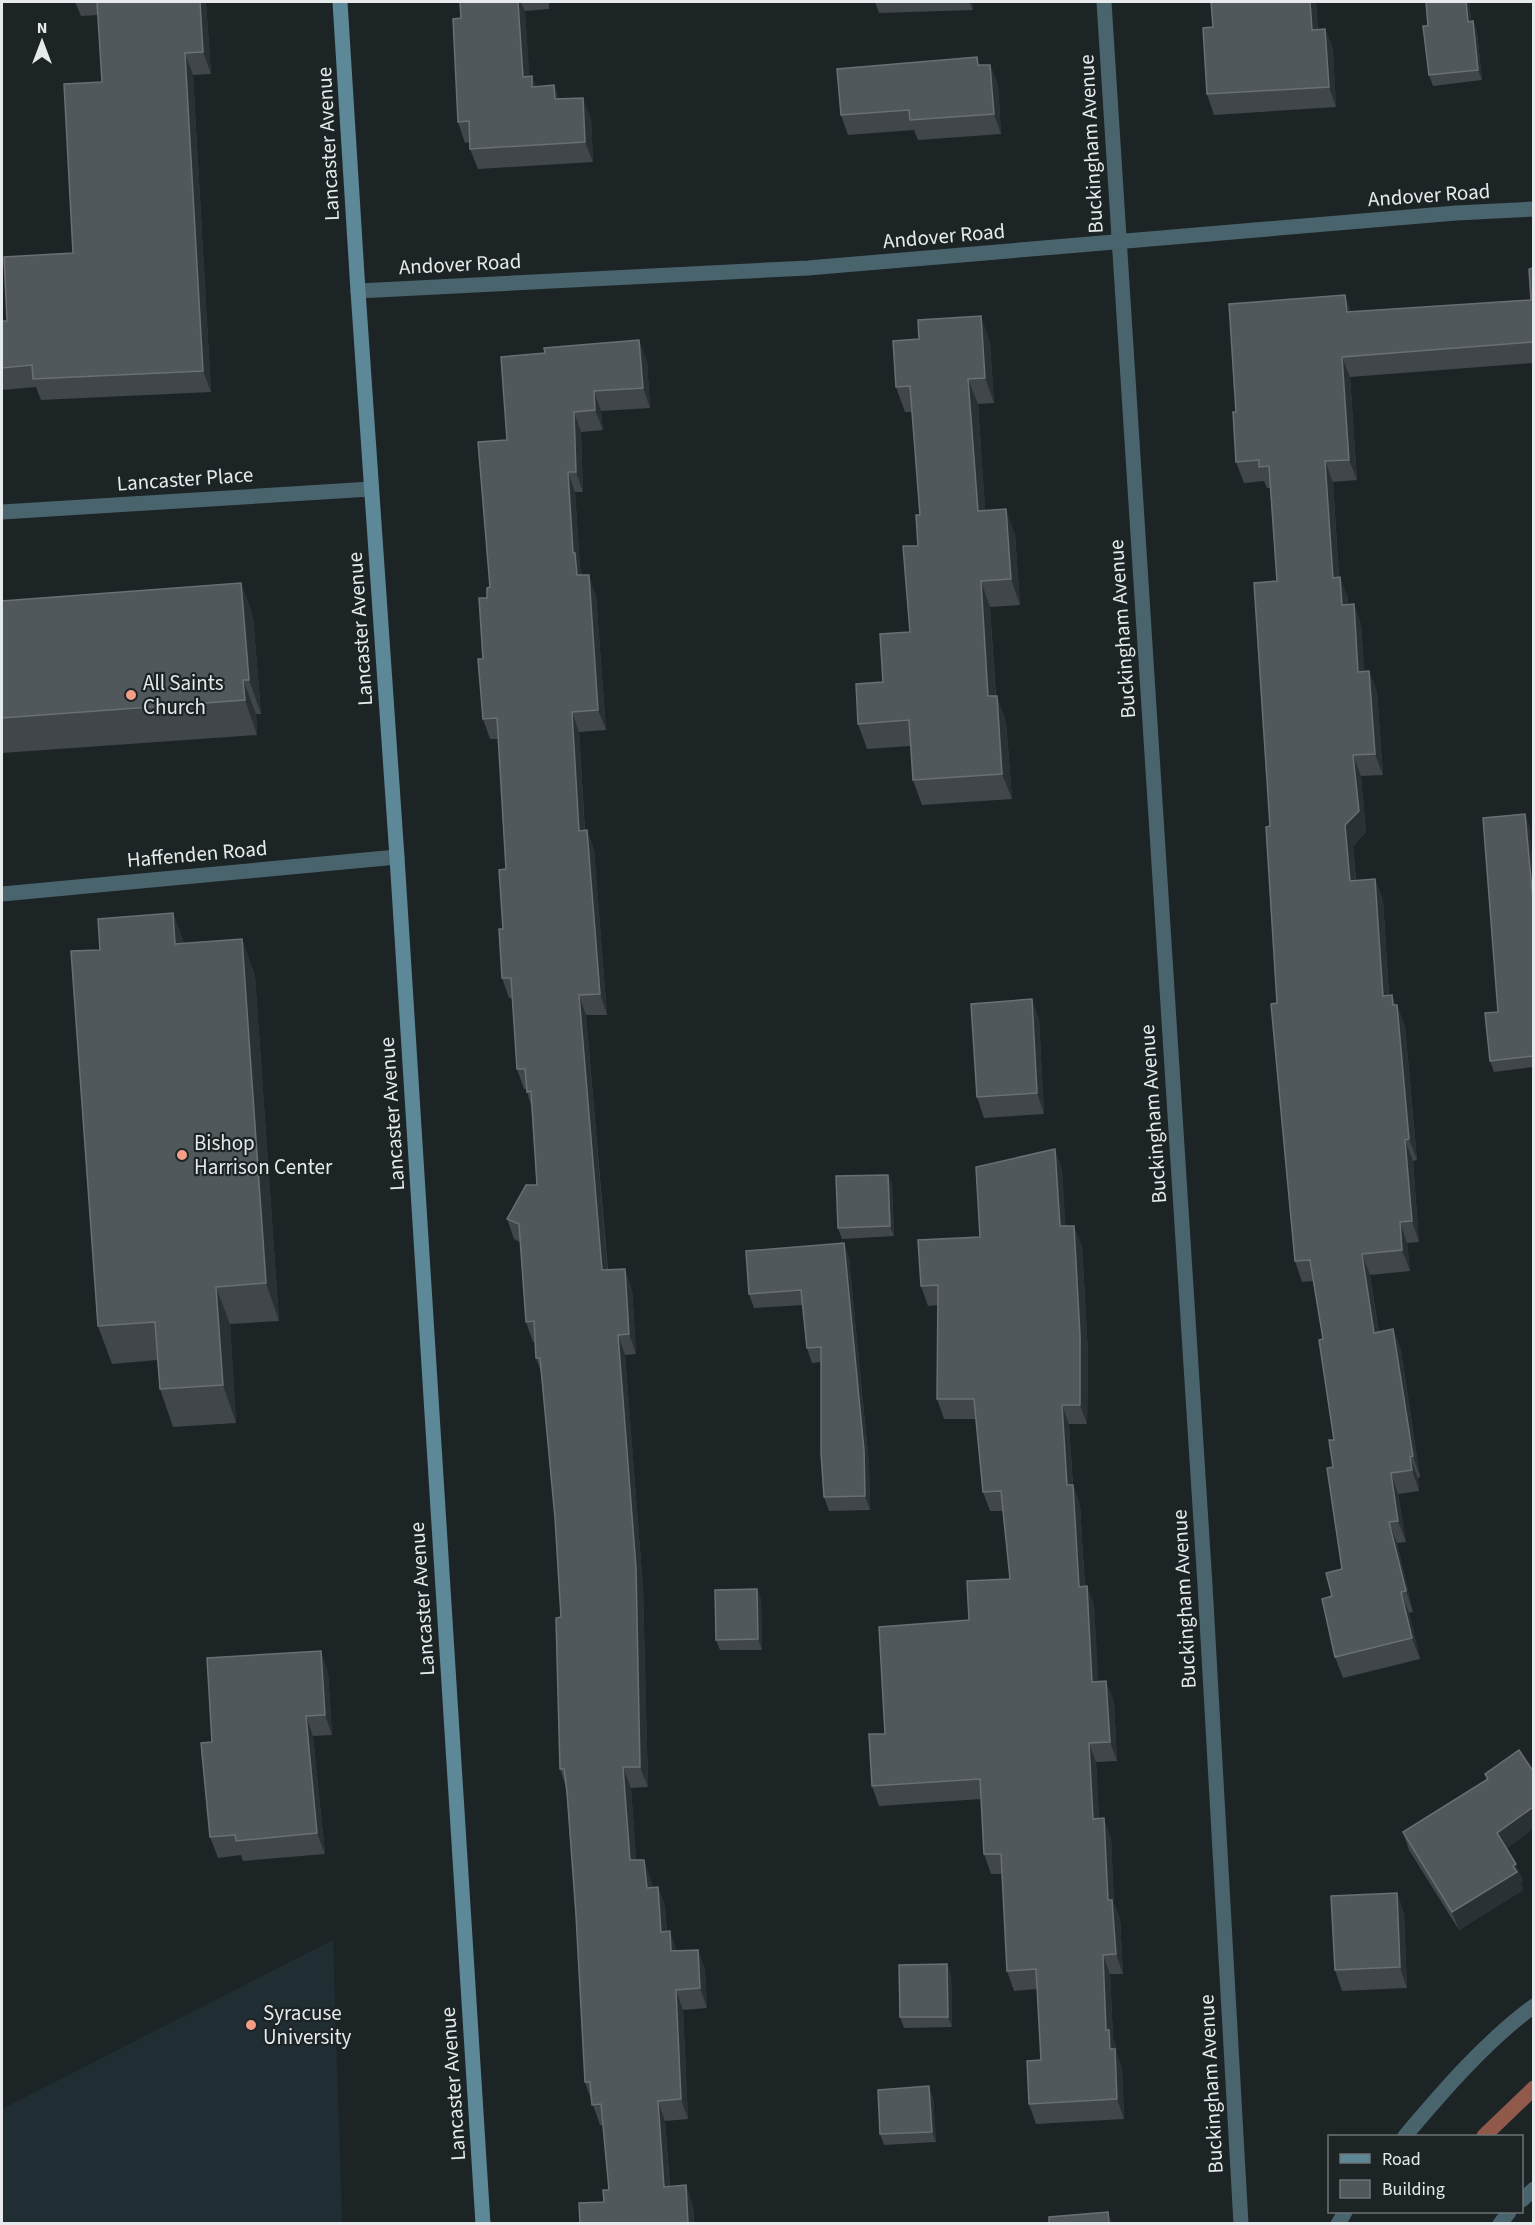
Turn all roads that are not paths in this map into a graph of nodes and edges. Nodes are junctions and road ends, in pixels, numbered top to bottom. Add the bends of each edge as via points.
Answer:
1 (340, 2) edge
2 (1104, 2) edge
3 (1533, 209) edge
4 (1118, 242) junction
5 (358, 291) junction
6 (371, 489) junction
7 (2, 512) edge
8 (397, 857) junction
9 (2, 894) edge
10 (1533, 2006) edge
11 (1406, 2135) edge
12 (483, 2223) edge
13 (1241, 2223) edge

1 - 5 street, Lancaster Avenue
2 - 4 street, Buckingham Avenue
3 - 4 street, Andover Road
4 - 5 street, Andover Road via 808,268
4 - 13 street, Buckingham Avenue via 1205,1585
5 - 6 street, Lancaster Avenue
6 - 7 street, Lancaster Place
6 - 8 street, Lancaster Avenue
8 - 9 street, Haffenden Road
8 - 12 street, Lancaster Avenue
10 - 11 street via 1440,2094

